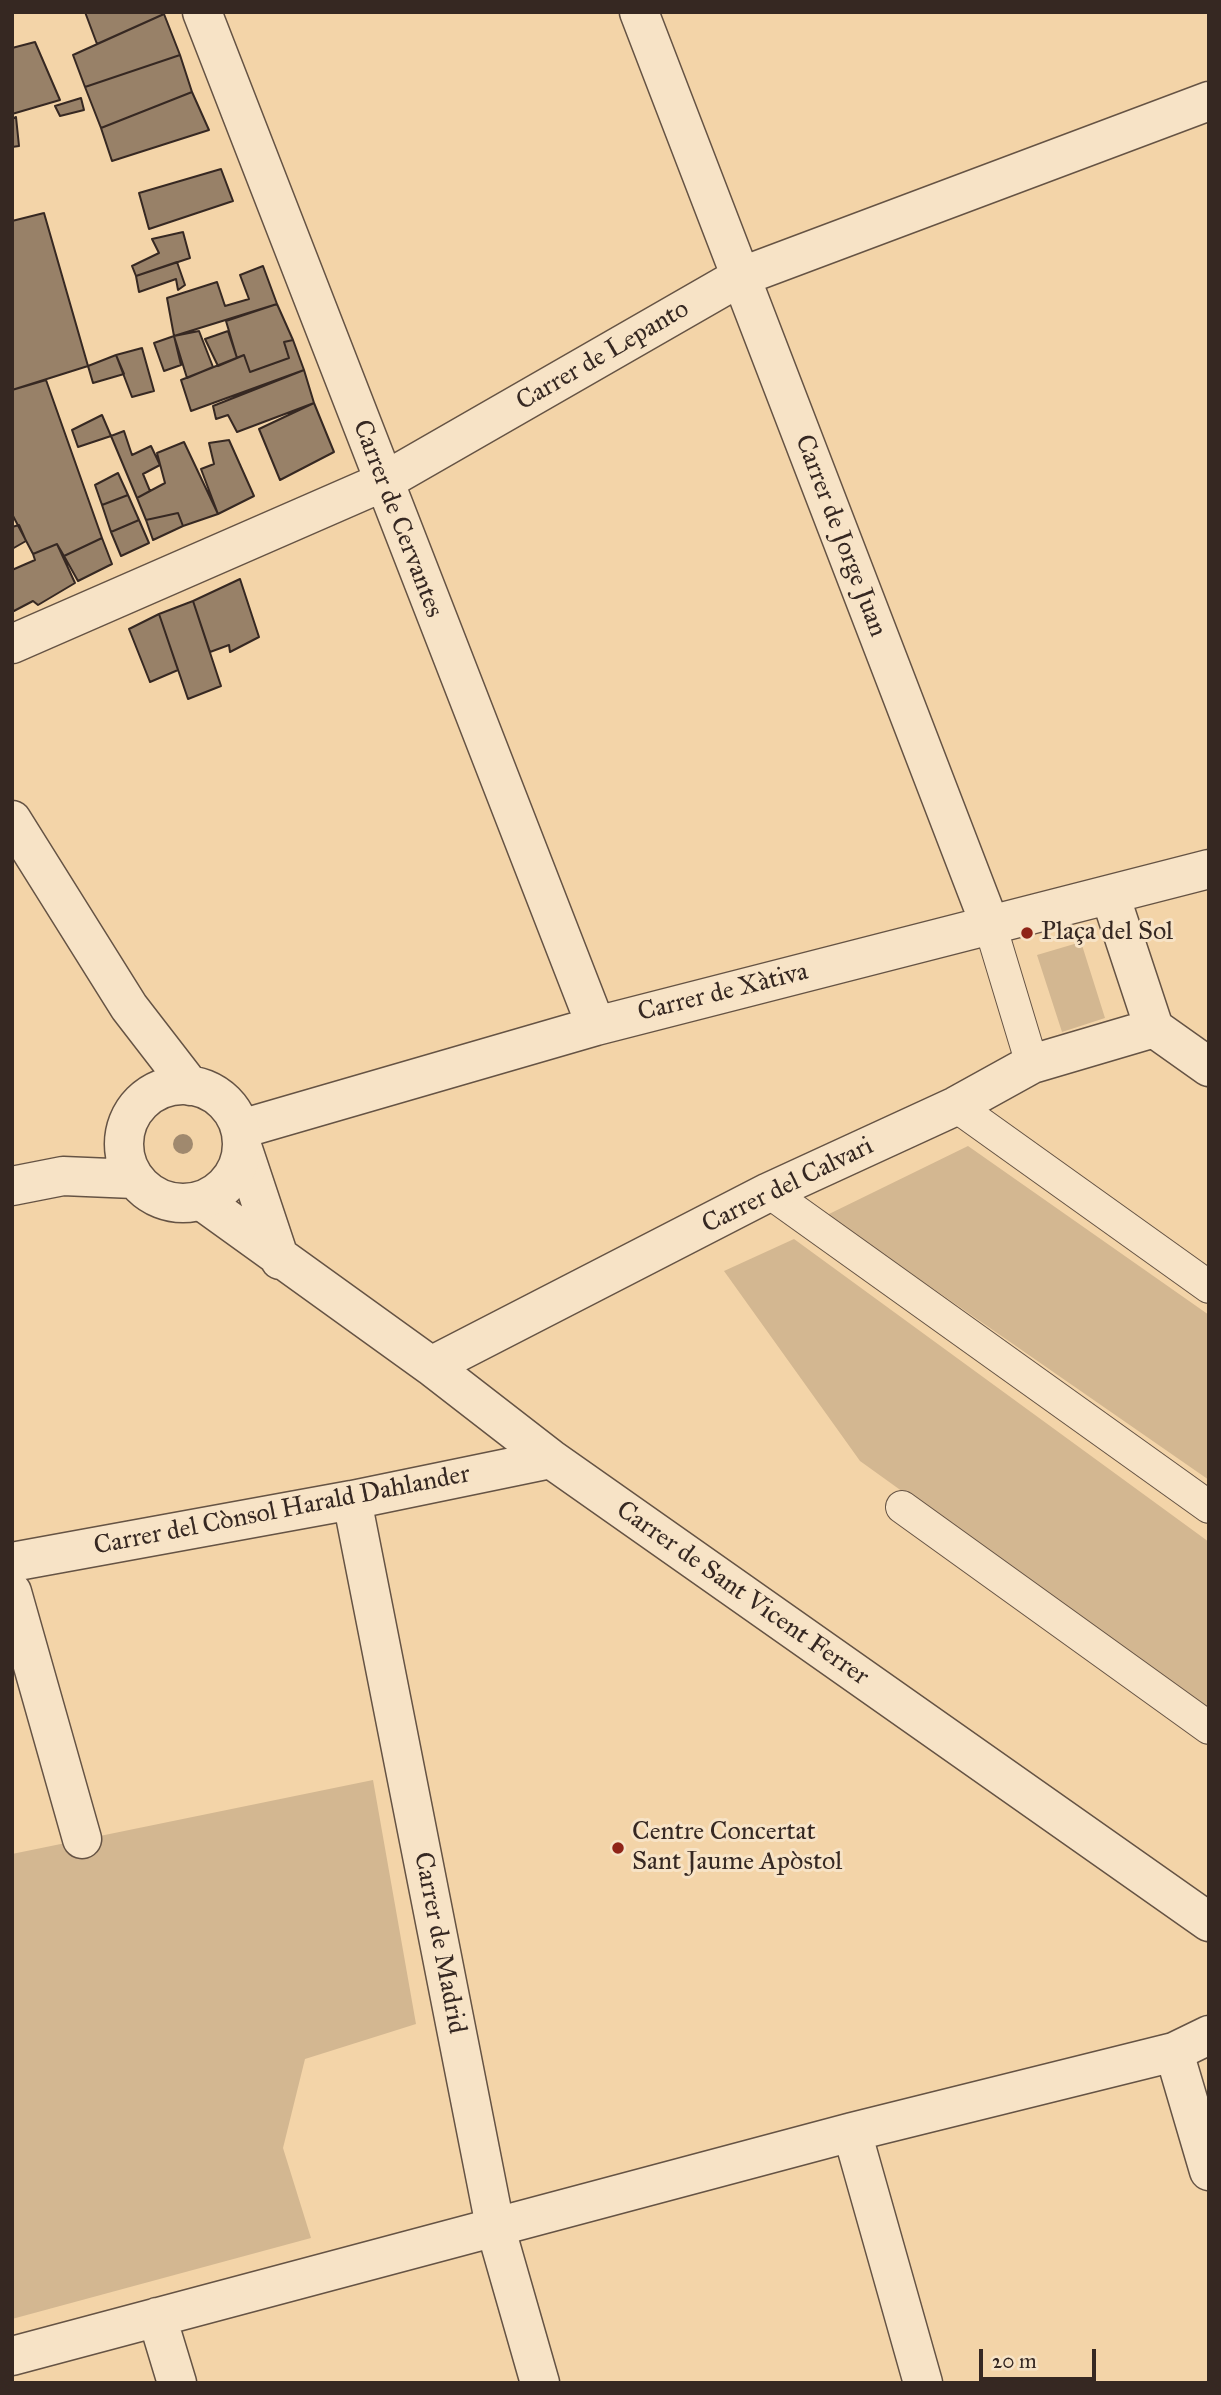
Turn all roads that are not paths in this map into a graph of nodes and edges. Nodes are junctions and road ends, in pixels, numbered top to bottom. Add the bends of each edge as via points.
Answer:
1 (202, 12) edge
2 (639, 12) edge
3 (1209, 101) edge
4 (740, 277) junction
5 (383, 482) junction
6 (12, 644) edge
7 (12, 820) edge
8 (1209, 869) edge
9 (1111, 895) junction
10 (990, 925) junction
11 (596, 1026) junction
12 (1154, 1028) junction
13 (1032, 1064) junction
14 (1209, 1067) edge
15 (173, 1089) junction
16 (956, 1106) junction
17 (128, 1122) junction
18 (242, 1139) junction
19 (62, 1176) junction
20 (134, 1179) junction
21 (12, 1186) edge
22 (769, 1192) junction
23 (202, 1201) junction
24 (280, 1260) junction
25 (1209, 1287) edge
26 (431, 1366) junction
27 (551, 1459) junction
28 (352, 1500) junction
29 (902, 1507) dead end
30 (1209, 1507) edge
31 (12, 1562) edge
32 (12, 1592) edge
33 (1209, 1728) edge
34 (82, 1839) dead end
35 (1209, 1922) edge
36 (1209, 2035) edge
37 (1174, 2052) junction
38 (852, 2132) junction
39 (1209, 2171) edge
40 (495, 2226) junction
41 (157, 2317) junction
42 (12, 2356) edge
43 (177, 2383) edge
44 (540, 2383) edge
45 (923, 2383) edge

1 - 5 street, Carrer de Cervantes
2 - 4 street, Carrer de Jorge Juan
3 - 4 street, Carrer de Lepanto
4 - 5 street, Carrer de Lepanto
4 - 10 street, Carrer de Jorge Juan
5 - 6 street, Carrer de Lepanto
5 - 11 street, Carrer de Cervantes
7 - 15 street via 129,1007
8 - 9 street, Carrer de Xàtiva
9 - 10 street, Carrer de Xàtiva
9 - 12 street
10 - 11 street, Carrer de Xàtiva
10 - 13 street, Carrer de Jorge Juan
11 - 18 street, Carrer de Xàtiva
12 - 13 street, Carrer del Calvari
12 - 14 street
13 - 16 street, Carrer del Calvari
15 - 17 street via 135,1110
15 - 18 street via 208,1090 222,1099 234,1112
16 - 22 street, Carrer del Calvari
16 - 25 street
17 - 19 street
17 - 20 street via 126,1161
18 - 23 street via 230,1181
18 - 24 street
19 - 20 street
19 - 21 street
20 - 23 street via 164,1201
22 - 26 street, Carrer del Calvari
22 - 30 street
23 - 24 street, Carrer de Sant Vicent Ferrer
24 - 26 street, Carrer de Sant Vicent Ferrer
26 - 27 street, Carrer de Sant Vicent Ferrer
27 - 28 street, Carrer del Cònsol Harald Dahlander
27 - 35 street, Carrer de Sant Vicent Ferrer
28 - 31 street, Carrer del Cònsol Harald Dahlander
28 - 40 street, Carrer de Madrid
29 - 33 street
32 - 34 street
36 - 37 street
37 - 38 street
37 - 39 street
38 - 40 street
38 - 45 street
40 - 41 street
40 - 44 street, Carrer de Madrid
41 - 42 street
41 - 43 street

